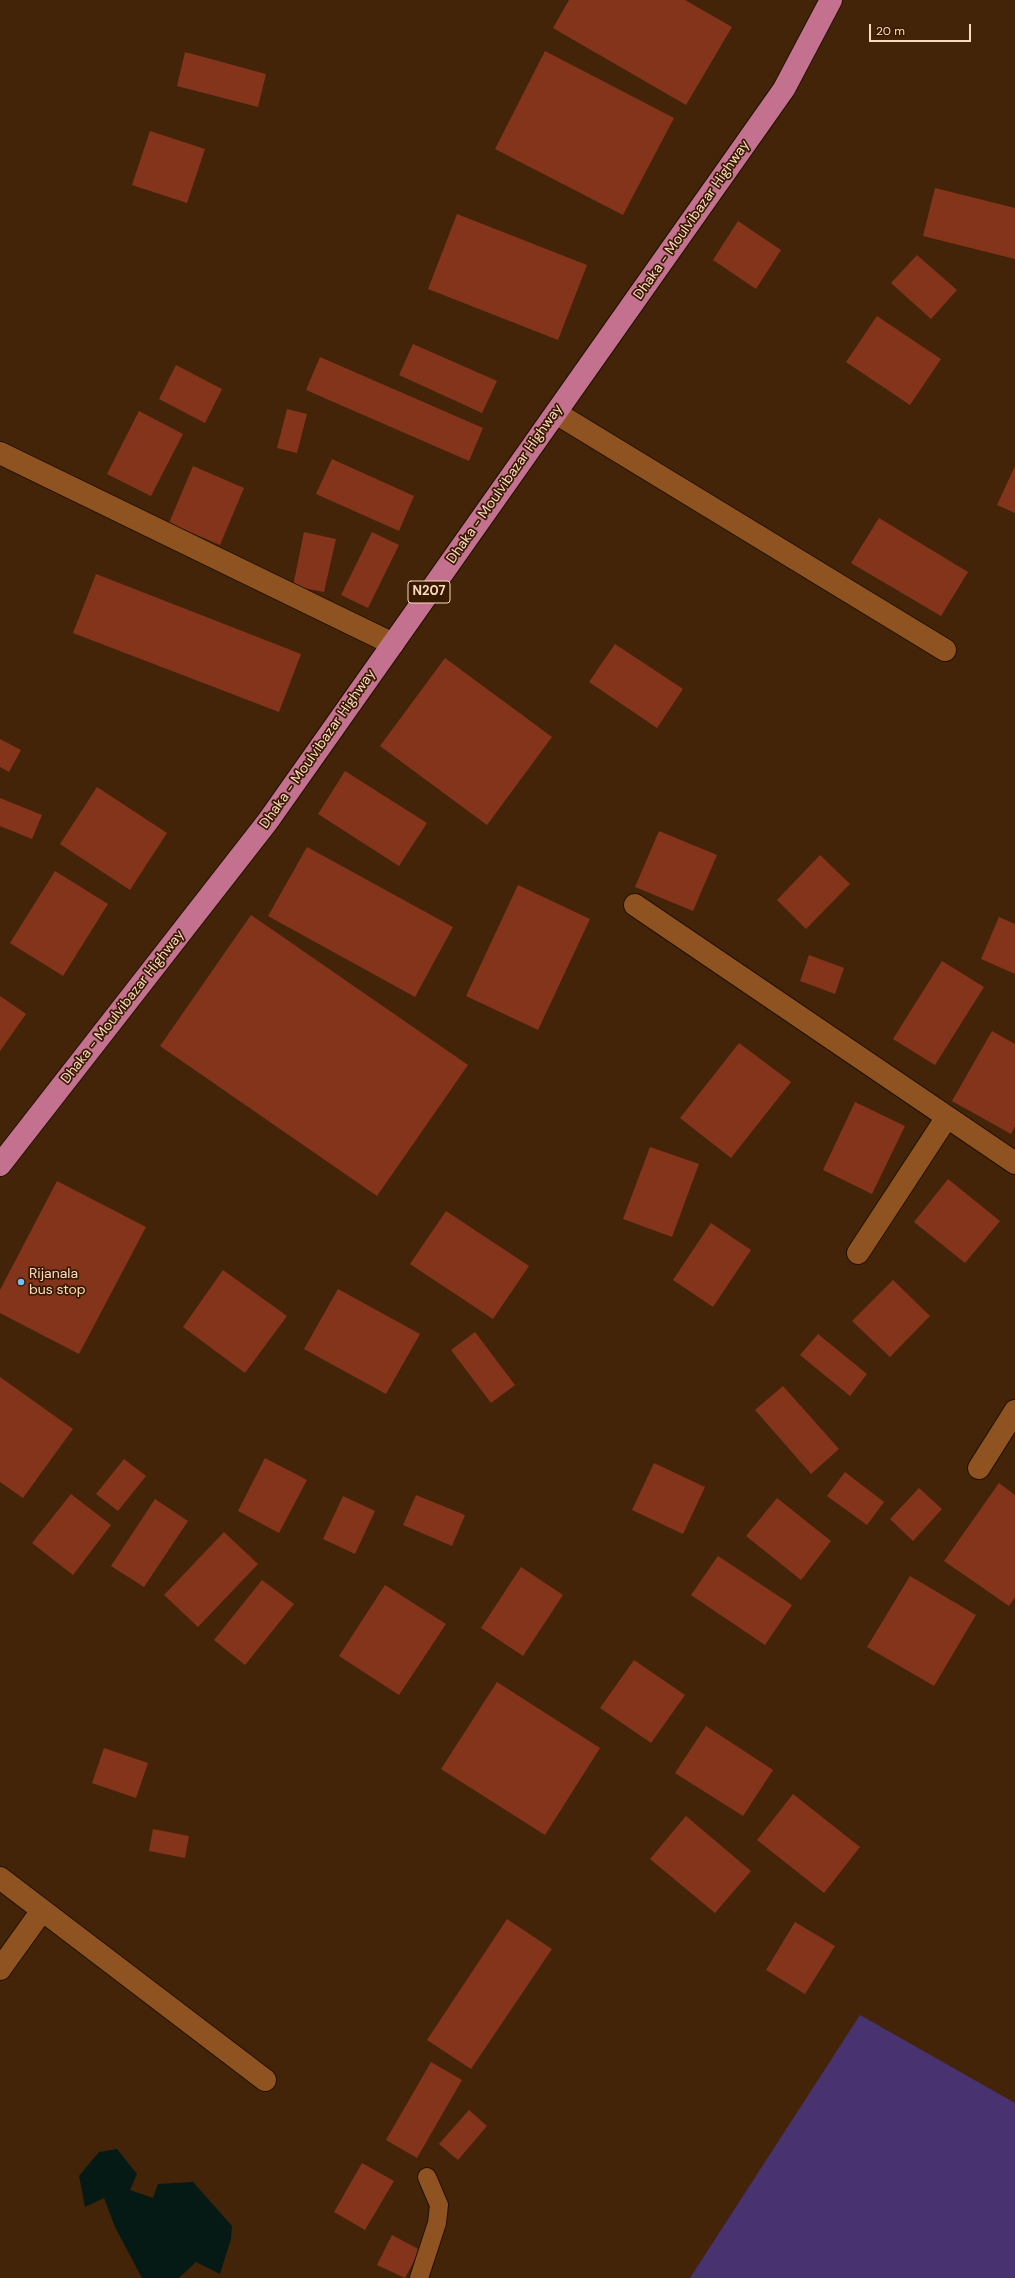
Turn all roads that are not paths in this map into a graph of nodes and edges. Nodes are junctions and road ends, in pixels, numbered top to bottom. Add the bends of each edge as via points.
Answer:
1 (831, 0) edge
2 (556, 412) junction
3 (0, 453) edge
4 (393, 644) junction
5 (945, 650) dead end
6 (635, 905) dead end
7 (947, 1117) junction
8 (1015, 1163) edge
9 (0, 1165) edge
10 (858, 1253) dead end
11 (1015, 1410) edge
12 (979, 1468) dead end
13 (0, 1878) edge
14 (41, 1912) junction
15 (0, 1969) edge
16 (265, 2080) dead end
17 (427, 2177) dead end
18 (419, 2278) edge

1 - 2 highway, Dhaka - Moulvibazar Highway / N207 via 784,89
2 - 4 highway, Dhaka - Moulvibazar Highway / N207
2 - 5 street
3 - 4 street
4 - 9 highway, Dhaka - Moulvibazar Highway / N207 via 268,821
6 - 7 street
7 - 8 street
7 - 10 street
11 - 12 street
13 - 14 street
14 - 15 street
14 - 16 street
17 - 18 lane via 439,2205 437,2223

